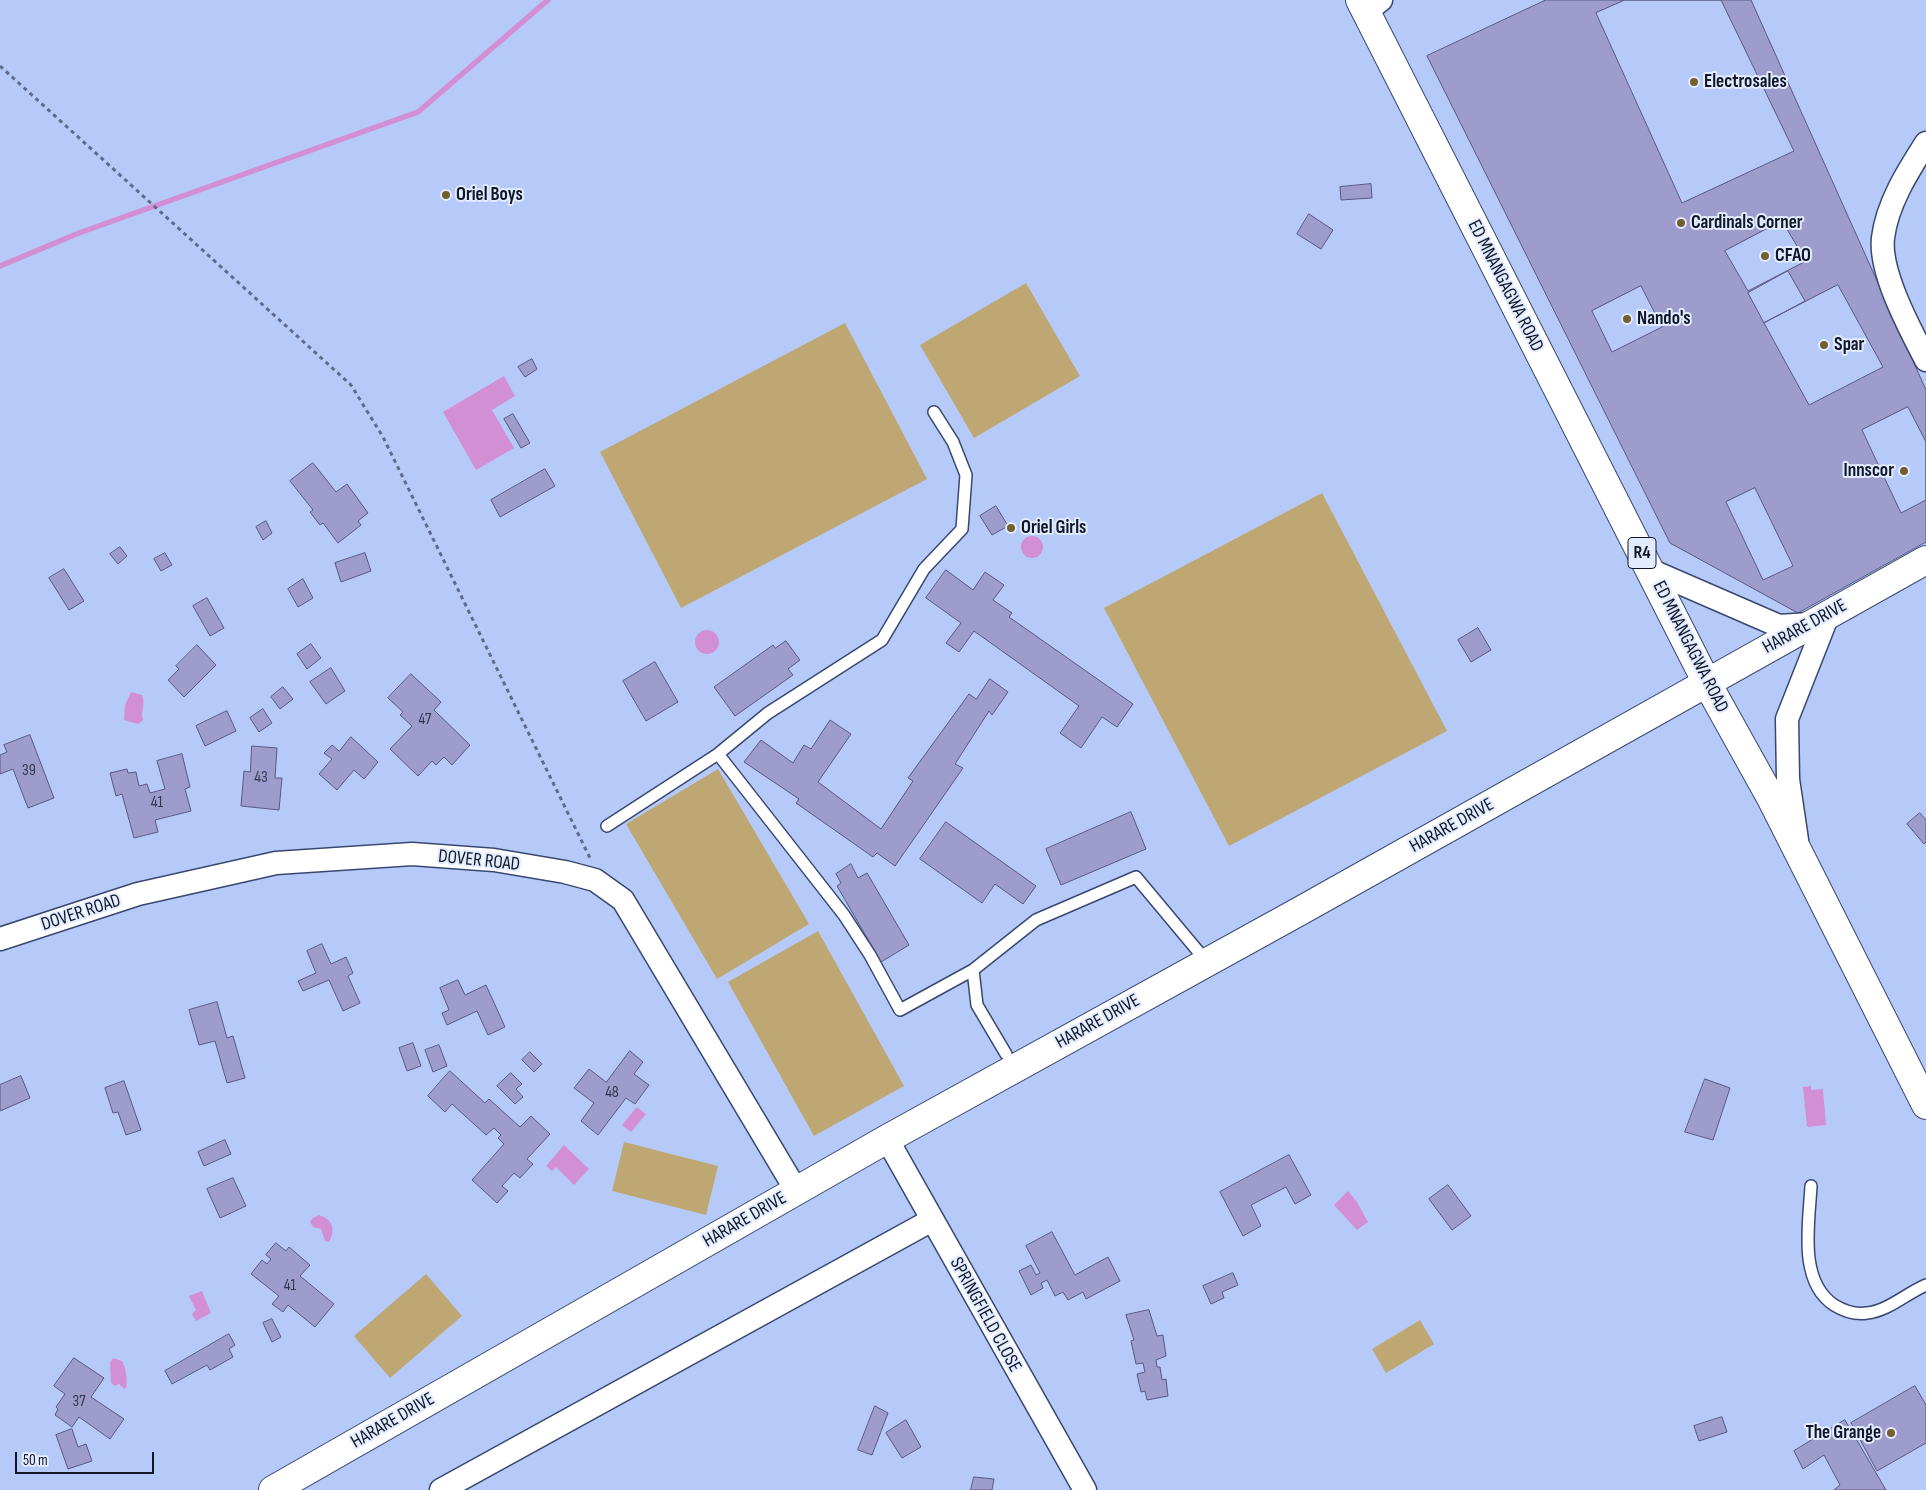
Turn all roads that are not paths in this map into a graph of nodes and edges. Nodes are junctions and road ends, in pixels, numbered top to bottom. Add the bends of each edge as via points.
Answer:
1 (1369, 4) edge
2 (1926, 143) edge
3 (1926, 360) edge
4 (934, 412) dead end
5 (1926, 560) edge
6 (1650, 570) junction
7 (1819, 619) junction
8 (1707, 682) junction
9 (718, 754) junction
10 (607, 826) dead end
11 (1798, 852) junction
12 (0, 939) edge
13 (1207, 962) junction
14 (973, 970) junction
15 (1006, 1054) dead end
16 (1926, 1105) edge
17 (887, 1139) junction
18 (1811, 1186) dead end
19 (796, 1190) junction
20 (932, 1220) junction
21 (1926, 1285) edge
22 (273, 1490) edge
23 (441, 1490) edge
24 (1085, 1490) edge

1 - 6 main road, ED MNANGAGWA ROAD / R4
2 - 3 street via 1894,200 1882,239 1887,272
4 - 9 lane via 953,442 966,475 962,529 924,569 882,640 768,713
5 - 7 main road, HARARE DRIVE
6 - 7 street via 1779,626
6 - 8 main road, ED MNANGAGWA ROAD / R4
7 - 8 main road, HARARE DRIVE
7 - 11 street via 1787,719 1788,779
8 - 11 main road, ED MNANGAGWA ROAD / R4
8 - 13 main road, HARARE DRIVE
9 - 10 lane
9 - 14 lane via 844,915 900,1010
11 - 16 main road, ED MNANGAGWA ROAD / R4
12 - 19 street, DOVER ROAD via 138,894 276,863 412,854 494,860 595,880 622,900
13 - 14 lane via 1136,876 1036,920
13 - 17 main road, HARARE DRIVE
14 - 15 lane via 977,1005
17 - 19 main road, HARARE DRIVE
17 - 20 street, SPRINGFIELD CLOSE
18 - 21 lane via 1810,1261 1815,1284 1826,1299 1841,1310 1868,1313
19 - 22 main road, HARARE DRIVE
20 - 23 street
20 - 24 street, SPRINGFIELD CLOSE

